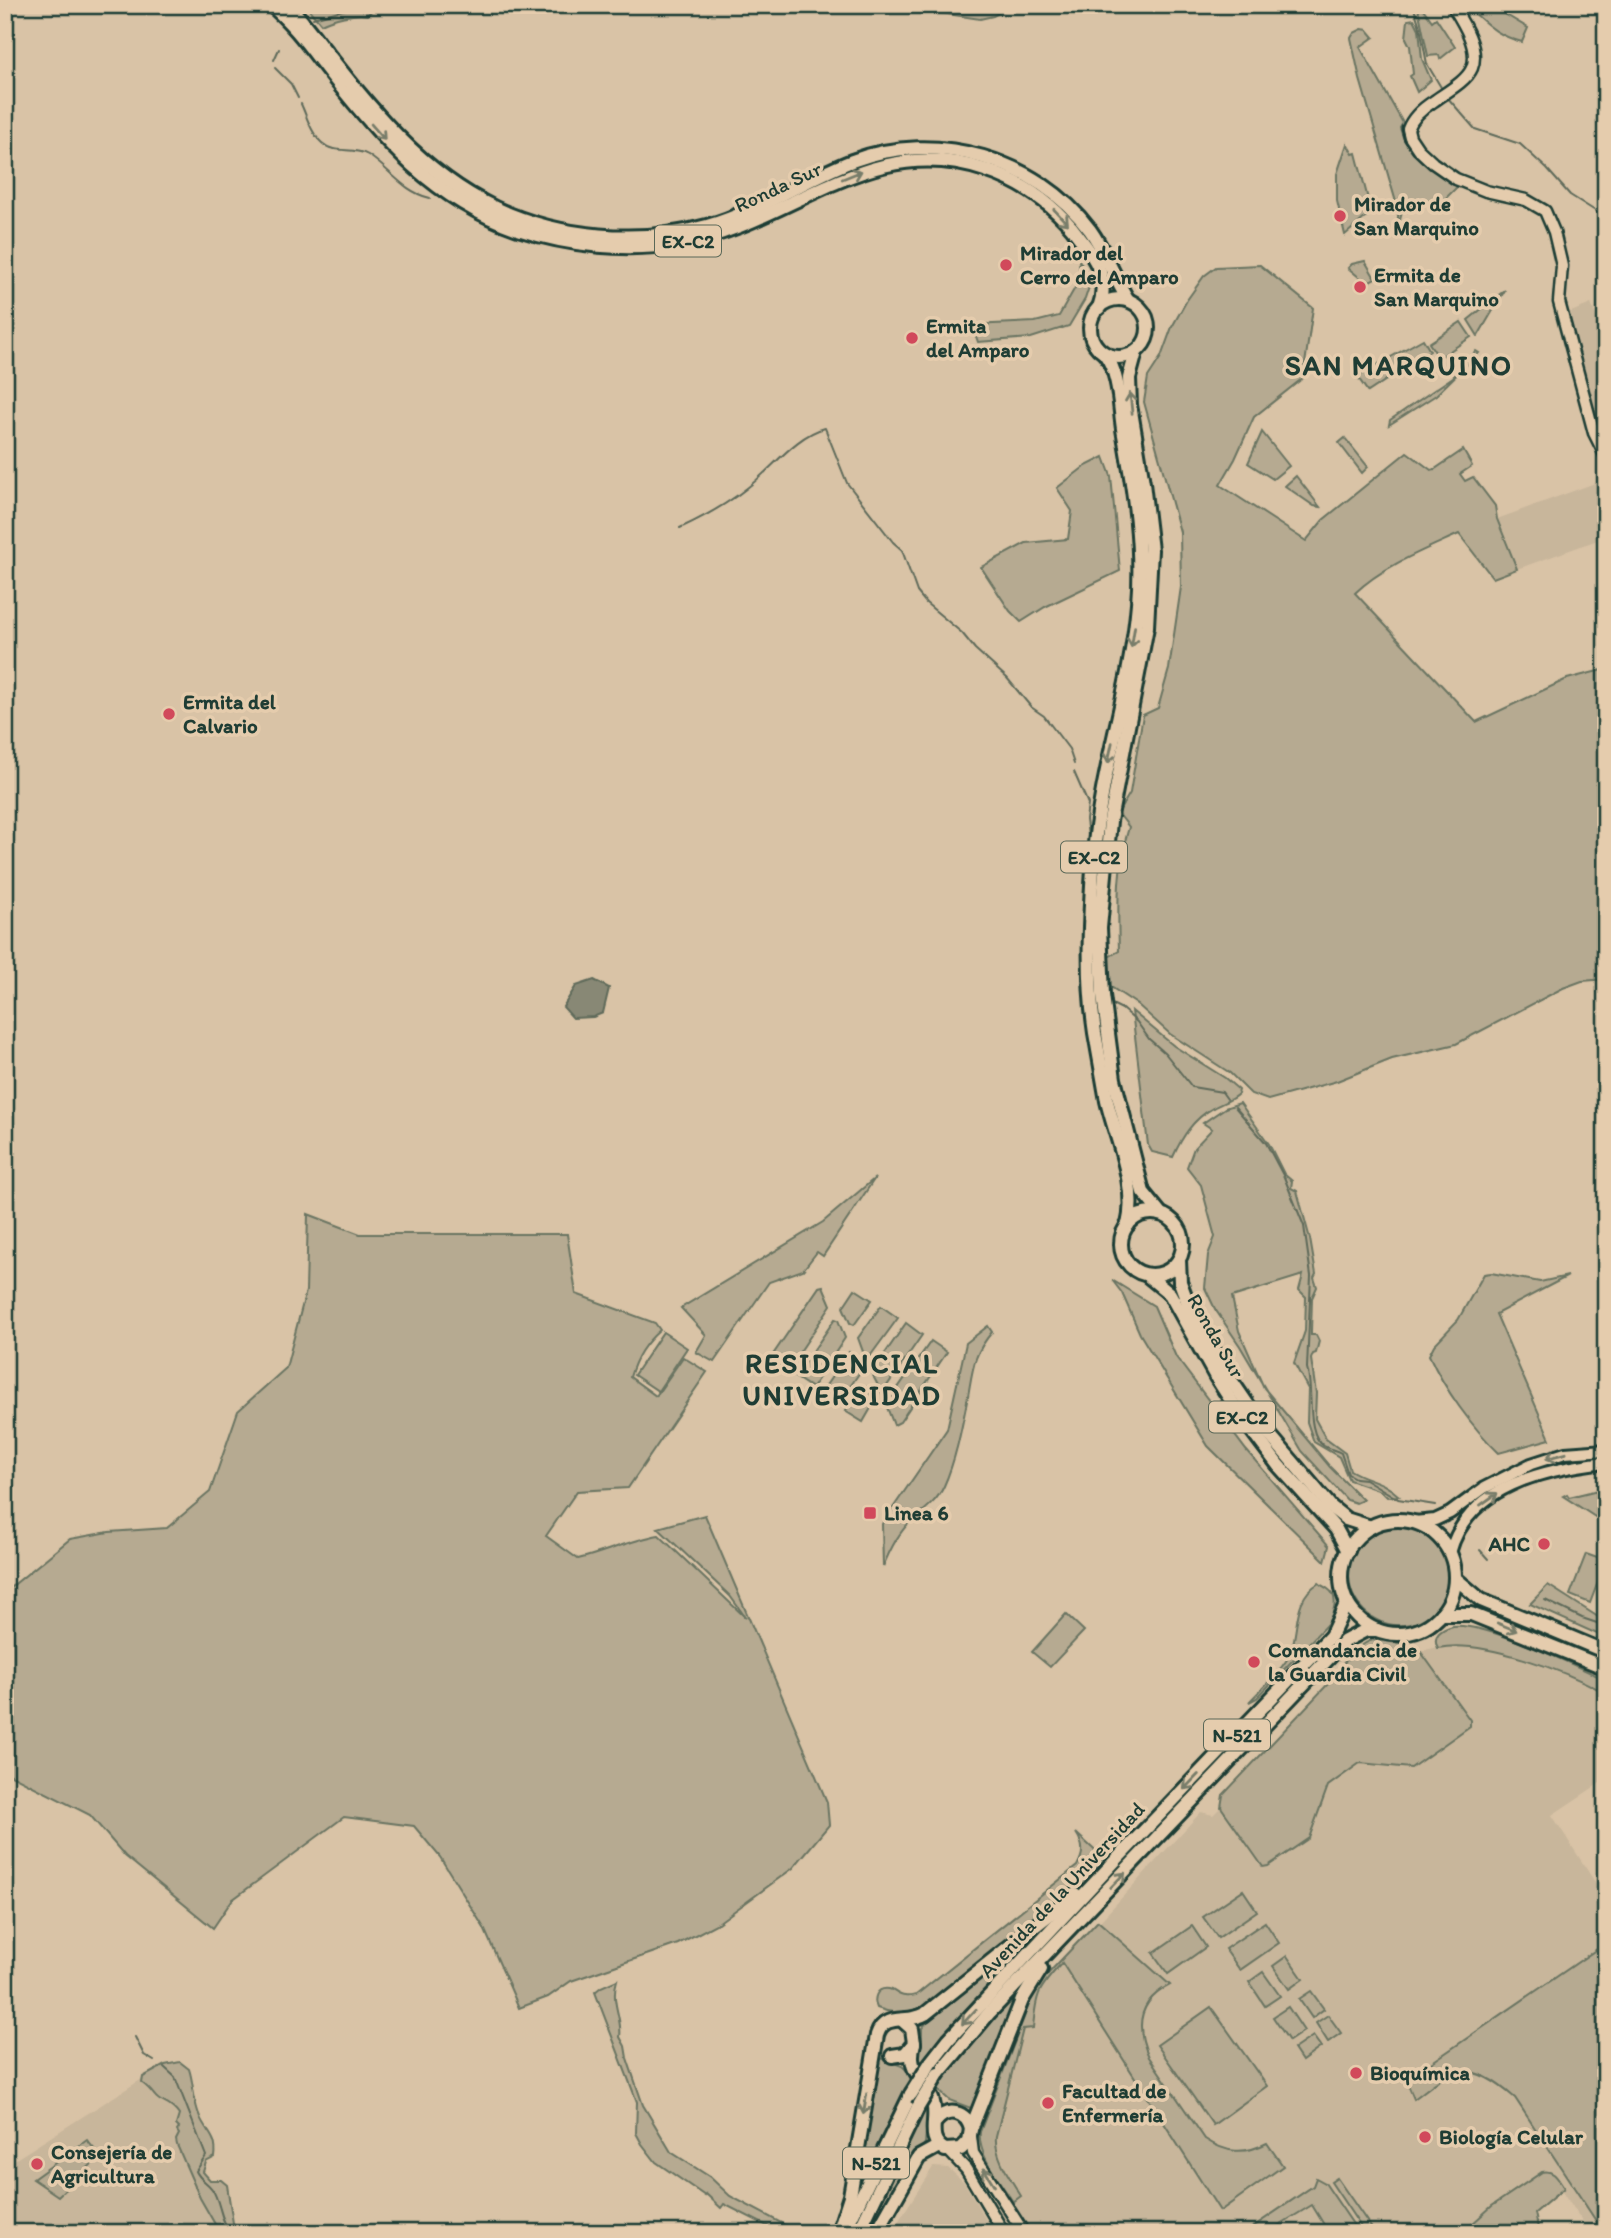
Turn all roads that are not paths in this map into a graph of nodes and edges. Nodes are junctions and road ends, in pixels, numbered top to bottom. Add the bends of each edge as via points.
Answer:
1 (271, 5) edge
2 (289, 5) edge
3 (1452, 5) edge
4 (1128, 300) junction
5 (1098, 308) junction
6 (1136, 352) junction
7 (1105, 354) junction
8 (1606, 457) edge
9 (1130, 688) junction
10 (1100, 1030) junction
11 (1161, 1214) junction
12 (1128, 1225) junction
13 (1179, 1260) junction
14 (1148, 1276) junction
15 (1606, 1450) edge
16 (1606, 1462) edge
17 (1414, 1522) junction
18 (1371, 1527) junction
19 (1348, 1551) junction
20 (1450, 1553) junction
21 (1455, 1578) junction
22 (1347, 1602) junction
23 (1441, 1614) junction
24 (1377, 1630) junction
25 (1606, 1652) edge
26 (1606, 1668) edge
27 (1116, 1860) junction
28 (1071, 1930) junction
29 (902, 2020) junction
30 (876, 2037) junction
31 (914, 2043) junction
32 (892, 2056) junction
33 (912, 2067) junction
34 (932, 2099) junction
35 (950, 2112) junction
36 (936, 2121) junction
37 (971, 2133) junction
38 (944, 2148) junction
39 (838, 2233) edge
40 (844, 2233) edge
41 (858, 2233) edge
42 (876, 2233) edge
43 (1004, 2233) edge
44 (1024, 2233) edge

1 -> 5 highway, Ronda Sur / EX-C2 via 405,161 472,208 517,229 592,245 680,243 744,226 879,165 906,160 952,162 997,174 1055,210 1094,260 1104,286
2 - 4 highway, Ronda Sur / EX-C2 via 402,142 443,177 522,219 614,236 677,233 740,215 852,161 883,152 934,148 965,152 1021,172 1065,203 1090,231
3 - 8 main road via 1469,38 1472,68 1411,122 1410,137 1433,163 1456,179 1526,200 1545,211 1562,266 1559,302 1594,433
4 - 5 highway via 1112,300
4 - 6 highway, EX-C2 via 1141,309 1148,322 1147,339
5 - 7 highway, EX-C2 via 1091,320 1091,335
6 - 7 highway via 1121,358
9 -> 6 highway, EX-C2 via 1147,627 1151,550 1130,405 1129,378
7 -> 9 highway, EX-C2 via 1115,375 1140,554
9 - 10 highway, EX-C2 via 1105,776 1095,849 1089,934
10 - 11 highway, EX-C2 via 1140,1183
10 - 12 highway, EX-C2 via 1107,1101 1132,1200
11 - 12 highway via 1143,1214
11 - 13 highway, EX-C2 via 1180,1230 1184,1247
12 - 14 highway, EX-C2 via 1121,1241 1124,1258 1138,1273
13 - 14 highway via 1166,1272
13 - 18 highway, Ronda Sur / EX-C2 via 1180,1282 1190,1309 1263,1427 1331,1507 1346,1519
14 - 19 highway, Ronda Sur / EX-C2 via 1170,1294 1241,1416 1336,1529
15 -> 17 main road via 1564,1453 1531,1464 1484,1488 1450,1513
20 -> 16 main road via 1461,1526 1507,1487 1536,1474
17 - 18 highway via 1396,1520
17 - 20 highway via 1439,1536
18 - 19 highway
19 - 22 highway via 1341,1578
20 - 21 highway
21 - 23 highway
21 - 25 highway via 1480,1600
22 - 24 highway
22 -> 27 highway, Avenida de la Universidad / N-521 via 1331,1636
23 - 24 highway, N-521 via 1407,1633
23 -> 26 highway via 1471,1614
28 -> 24 highway, Avenida de la Universidad / N-521 via 1345,1642 1366,1630
27 - 29 highway via 925,2014
27 -> 40 highway, Avenida de la Universidad / N-521, bridge via 931,2062
28 - 37 highway via 1022,2000
28 - 41 highway, Avenida de la Universidad / N-521, bridge via 990,2012 938,2074
29 - 30 highway via 885,2022
29 - 31 highway via 911,2027
30 - 32 highway via 880,2049
30 -> 39 highway via 850,2196
31 - 32 highway via 905,2054
31 - 33 highway
32 - 33 highway
33 - 34 highway
34 - 35 highway
34 - 36 highway
35 - 36 highway
35 - 37 highway via 965,2117
36 - 38 highway via 933,2134
37 - 38 highway via 962,2148
44 -> 37 main road via 973,2153
38 - 42 highway via 919,2157
38 - 43 main road via 966,2169

